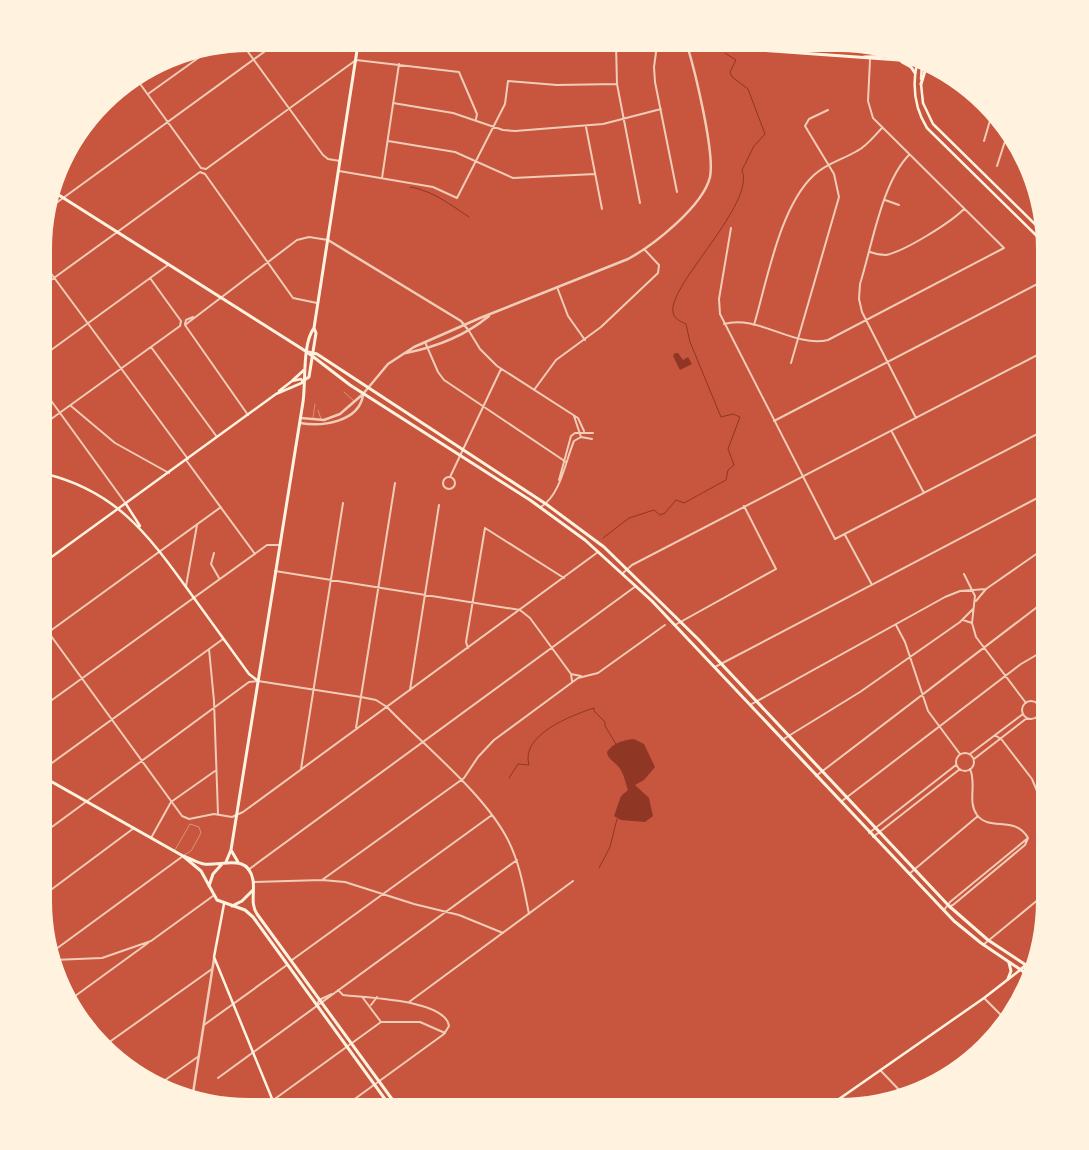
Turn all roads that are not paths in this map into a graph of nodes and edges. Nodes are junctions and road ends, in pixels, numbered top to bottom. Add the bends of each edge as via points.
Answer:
1 (247, 52) edge
2 (264, 52) edge
3 (357, 52) edge
4 (616, 52) edge
5 (656, 52) edge
6 (689, 52) edge
7 (787, 52) edge
8 (873, 55) edge
9 (864, 57) junction
10 (880, 57) edge
11 (194, 60) edge
12 (253, 60) junction
13 (356, 60) junction
14 (870, 60) junction
15 (897, 61) edge
16 (399, 64) junction
17 (909, 65) edge
18 (916, 68) edge
19 (922, 70) edge
20 (925, 72) edge
21 (915, 74) junction
22 (617, 84) junction
23 (921, 84) junction
24 (141, 85) edge
25 (148, 94) junction
26 (394, 103) junction
27 (289, 109) junction
28 (661, 109) junction
29 (828, 110) dead end
30 (476, 119) junction
31 (624, 119) junction
32 (168, 122) junction
33 (990, 122) edge
34 (494, 126) junction
35 (586, 126) junction
36 (882, 128) junction
37 (388, 141) junction
38 (984, 141) dead end
39 (1005, 143) edge
40 (909, 155) junction
41 (340, 161) junction
42 (476, 162) junction
43 (828, 164) junction
44 (998, 166) dead end
45 (339, 171) junction
46 (595, 174) junction
47 (382, 178) junction
48 (676, 192) dead end
49 (60, 195) edge
50 (64, 197) junction
51 (885, 200) junction
52 (58, 201) edge
53 (640, 203) dead end
54 (899, 205) dead end
55 (602, 209) dead end
56 (965, 209) junction
57 (1035, 224) edge
58 (731, 228) dead end
59 (118, 232) junction
60 (1036, 235) edge
61 (328, 240) junction
62 (644, 249) junction
63 (870, 252) junction
64 (268, 262) junction
65 (169, 264) junction
66 (52, 275) edge
67 (54, 278) junction
68 (150, 278) junction
69 (1036, 285) edge
70 (557, 287) junction
71 (221, 297) junction
72 (318, 303) junction
73 (490, 315) junction
74 (866, 321) junction
75 (88, 323) junction
76 (724, 324) junction
77 (465, 325) junction
78 (754, 326) junction
79 (314, 328) junction
80 (469, 331) junction
81 (798, 338) junction
82 (585, 340) junction
83 (425, 342) junction
84 (151, 346) junction
85 (428, 348) junction
86 (52, 349) edge
87 (313, 351) junction
88 (308, 352) junction
89 (404, 354) junction
90 (1036, 356) edge
91 (312, 357) junction
92 (888, 362) junction
93 (791, 363) dead end
94 (501, 368) junction
95 (120, 369) junction
96 (305, 370) junction
97 (293, 380) junction
98 (305, 381) junction
99 (368, 388) junction
100 (534, 390) junction
101 (344, 392) dead end
102 (276, 394) junction
103 (363, 394) junction
104 (350, 396) junction
105 (346, 397) dead end
106 (52, 402) edge
107 (354, 402) junction
108 (315, 404) dead end
109 (70, 405) junction
110 (482, 406) junction
111 (318, 410) dead end
112 (354, 410) junction
113 (60, 413) junction
114 (248, 415) junction
115 (313, 415) junction
116 (318, 415) junction
117 (574, 416) junction
118 (299, 418) junction
119 (916, 418) junction
120 (52, 419) edge
121 (313, 420) junction
122 (322, 420) junction
123 (774, 420) junction
124 (298, 423) junction
125 (313, 425) junction
126 (579, 432) junction
127 (584, 432) junction
128 (892, 432) junction
129 (594, 433) dead end
130 (1036, 435) edge
131 (218, 437) junction
132 (581, 437) junction
133 (592, 439) dead end
134 (462, 449) junction
135 (459, 455) junction
136 (187, 459) junction
137 (563, 460) junction
138 (566, 462) junction
139 (192, 467) junction
140 (169, 473) junction
141 (52, 476) edge
142 (803, 476) junction
143 (450, 477) junction
144 (559, 480) junction
145 (395, 483) dead end
146 (924, 493) junction
147 (1036, 499) edge
148 (343, 503) dead end
149 (126, 504) junction
150 (546, 504) junction
151 (439, 505) dead end
152 (744, 506) junction
153 (221, 507) junction
154 (540, 508) junction
155 (119, 509) junction
156 (125, 514) junction
157 (197, 525) junction
158 (141, 528) junction
159 (844, 535) junction
160 (279, 545) junction
161 (604, 546) junction
162 (161, 551) junction
163 (599, 552) junction
164 (214, 553) dead end
165 (254, 554) junction
166 (1036, 554) edge
167 (52, 558) edge
168 (627, 568) junction
169 (275, 571) junction
170 (623, 573) junction
171 (964, 574) dead end
172 (564, 578) junction
173 (220, 579) junction
174 (331, 580) junction
175 (641, 581) junction
176 (871, 584) junction
177 (186, 586) junction
178 (636, 586) junction
179 (378, 587) junction
180 (986, 588) junction
181 (972, 591) junction
182 (425, 594) junction
183 (194, 598) junction
184 (976, 601) junction
185 (472, 602) junction
186 (1036, 608) edge
187 (973, 609) junction
188 (520, 610) junction
189 (680, 620) junction
190 (963, 620) junction
191 (972, 623) junction
192 (665, 625) dead end
193 (675, 625) junction
194 (896, 625) junction
195 (52, 629) edge
196 (52, 639) edge
197 (223, 639) junction
198 (468, 648) junction
199 (983, 648) junction
200 (209, 649) junction
201 (552, 649) junction
202 (1036, 656) edge
203 (910, 657) junction
204 (720, 663) junction
205 (715, 667) junction
206 (571, 674) junction
207 (581, 676) junction
208 (1005, 676) junction
209 (82, 678) junction
210 (258, 681) junction
211 (572, 682) junction
212 (314, 690) junction
213 (410, 690) junction
214 (921, 695) junction
215 (361, 697) junction
216 (52, 700) edge
217 (756, 701) junction
218 (1026, 703) junction
219 (1036, 704) edge
220 (750, 705) junction
221 (387, 707) junction
222 (214, 708) junction
223 (1024, 714) junction
224 (1036, 717) edge
225 (1027, 718) junction
226 (112, 720) junction
227 (938, 727) junction
228 (356, 729) junction
229 (787, 735) junction
230 (995, 735) junction
231 (1000, 738) junction
232 (782, 740) junction
233 (423, 744) junction
234 (960, 754) junction
235 (970, 754) junction
236 (974, 759) junction
237 (142, 761) junction
238 (52, 763) edge
239 (956, 765) junction
240 (960, 769) junction
241 (970, 769) junction
242 (216, 770) junction
243 (301, 770) junction
244 (822, 772) junction
245 (816, 776) junction
246 (460, 780) junction
247 (52, 782) edge
248 (1036, 789) edge
249 (917, 795) junction
250 (846, 798) junction
251 (920, 800) junction
252 (86, 801) junction
253 (171, 802) junction
254 (840, 802) junction
255 (218, 815) junction
256 (492, 815) junction
257 (237, 816) junction
258 (978, 816) junction
259 (52, 827) edge
260 (134, 828) junction
261 (875, 828) junction
262 (879, 832) junction
263 (870, 833) junction
264 (873, 837) junction
265 (151, 838) junction
266 (1028, 838) junction
267 (231, 850) junction
268 (174, 851) junction
269 (183, 856) junction
270 (517, 860) junction
271 (1000, 860) junction
272 (224, 862) junction
273 (238, 862) junction
274 (1003, 864) junction
275 (248, 870) junction
276 (914, 870) junction
277 (909, 874) junction
278 (322, 880) junction
279 (573, 881) dead end
280 (976, 881) junction
281 (253, 882) junction
282 (978, 884) junction
283 (209, 886) junction
284 (52, 889) edge
285 (253, 890) junction
286 (383, 894) junction
287 (213, 896) junction
288 (1036, 901) edge
289 (224, 904) junction
290 (231, 906) junction
291 (949, 906) junction
292 (944, 910) junction
293 (446, 912) junction
294 (529, 914) junction
295 (503, 933) junction
296 (988, 940) junction
297 (151, 941) junction
298 (983, 945) junction
299 (58, 948) edge
300 (127, 950) junction
301 (131, 956) junction
302 (214, 957) junction
303 (62, 960) edge
304 (289, 963) junction
305 (1009, 963) junction
306 (1025, 966) edge
307 (212, 969) junction
308 (1022, 972) edge
309 (1008, 979) junction
310 (338, 990) junction
311 (332, 994) junction
312 (77, 996) edge
313 (377, 997) junction
314 (363, 998) junction
315 (984, 998) junction
316 (320, 1000) junction
317 (409, 1002) junction
318 (234, 1003) junction
319 (322, 1004) junction
320 (317, 1005) junction
321 (370, 1006) junction
322 (1000, 1014) edge
323 (381, 1022) junction
324 (204, 1025) junction
325 (445, 1033) junction
326 (111, 1041) edge
327 (351, 1043) junction
328 (347, 1046) junction
329 (254, 1051) junction
330 (199, 1056) junction
331 (881, 1071) junction
332 (218, 1078) dead end
333 (166, 1079) edge
334 (377, 1083) junction
335 (897, 1089) edge
336 (194, 1090) edge
337 (272, 1098) edge
338 (276, 1098) edge
339 (357, 1098) edge
340 (385, 1098) edge
341 (390, 1098) edge
342 (841, 1098) edge

1 - 12 street
2 - 12 street
3 - 13 main road
4 - 22 street
5 - 28 street via 654,73
6 - 62 street via 710,154 710,176 696,203
7 - 9 main road
8 - 9 main road
9 - 14 main road
10 - 14 main road
11 - 25 street
12 - 27 street
12 - 32 street
13 - 16 street
13 - 27 street
13 - 41 main road
14 - 15 main road
14 - 36 street via 868,108
16 - 26 street
16 - 30 street via 459,72
17 - 21 main road
18 - 21 main road
19 - 23 main road
20 - 23 main road
21 - 60 main road via 916,103 927,128
22 - 31 street
22 - 34 street via 556,85 508,81 507,96
23 - 57 main road via 923,103 933,124
24 - 25 street
25 - 32 street
26 - 30 street
26 - 37 street
27 - 32 street via 206,169 201,168
27 - 41 street via 324,156
28 - 31 street
28 - 48 street
29 - 43 street via 809,119 805,126
30 - 34 street
31 - 35 street
31 - 53 street
32 - 50 street
33 - 38 street
34 - 35 street via 515,131
34 - 42 street
35 - 46 street
36 - 40 street
36 - 43 street via 858,151
37 - 42 street via 449,151
37 - 47 street
39 - 44 street
40 - 51 street via 894,173
40 - 56 street
41 - 45 main road
42 - 46 street via 519,179
42 - 47 street via 457,198 433,186
43 - 78 street via 806,183 789,209
43 - 81 street via 837,182 838,201
45 - 47 street
45 - 61 main road
46 - 55 street
49 - 50 main road
50 - 52 street
50 - 59 main road
51 - 54 street
51 - 63 street
56 - 63 street via 946,225 893,252 883,255
56 - 74 street via 1004,248
58 - 76 street via 719,299
59 - 64 street via 200,172 205,174
59 - 65 main road
59 - 67 street
61 - 64 street via 302,238
61 - 72 main road
61 - 77 street
62 - 70 street via 614,266
62 - 82 street via 658,264 658,273
63 - 74 street via 858,293
64 - 71 street
64 - 72 street via 293,298
65 - 68 street
65 - 71 main road
66 - 67 street
67 - 75 street
68 - 75 street
68 - 84 street via 181,324
69 - 92 street
70 - 73 street
70 - 82 street via 568,316
71 - 88 main road
71 - 114 street via 185,325
72 - 79 main road
73 - 77 street
73 - 80 street
74 - 81 street via 828,340 817,342
74 - 92 street
75 - 86 street
75 - 95 street
76 - 78 street via 734,322
76 - 123 street
77 - 80 street
77 - 83 street
78 - 81 street
79 - 87 main road
79 - 88 main road
80 - 85 street
80 - 94 street via 482,352
81 - 93 street
82 - 100 street via 556,360
83 - 85 street
83 - 89 street
84 - 95 street
84 - 131 street
85 - 89 street
85 - 110 street via 444,380
87 - 88 main road
87 - 91 main road
87 - 99 main road
88 - 91 main road
88 - 96 main road
89 - 99 street via 385,367
90 - 119 street
91 - 98 main road via 309,377
91 - 103 main road
92 - 119 street
92 - 123 street
94 - 100 street
94 - 110 street
95 - 109 street
95 - 136 street
96 - 97 main road
96 - 98 main road
97 - 98 main road
97 - 102 main road
98 - 102 main road
98 - 118 main road
99 - 103 street
99 - 134 main road
100 - 117 street
101 - 104 lane
102 - 114 main road
103 - 107 street
103 - 112 street
103 - 135 main road
104 - 105 lane
104 - 107 lane
106 - 113 street
107 - 112 street
107 - 122 street via 336,416
108 - 115 lane
109 - 113 street
109 - 140 street via 116,443
110 - 134 street
110 - 137 street
111 - 116 lane
112 - 125 street via 336,421
113 - 120 street
113 - 149 street
114 - 131 main road
115 - 116 lane
115 - 121 lane
116 - 122 lane
117 - 126 street
117 - 127 street via 581,420
118 - 121 street
118 - 124 main road
119 - 128 street
121 - 122 street
121 - 125 lane
123 - 142 street
124 - 125 street
124 - 160 main road
126 - 127 street
126 - 132 street
126 - 137 street via 571,436
127 - 129 street
128 - 142 street
128 - 146 street
130 - 146 street
131 - 136 main road
132 - 133 street
132 - 138 street via 574,441
134 - 135 street
134 - 150 main road
135 - 143 street
135 - 154 main road
136 - 139 street
136 - 139 street
136 - 140 main road
137 - 138 street
137 - 144 street
138 - 144 street
139 - 153 street
140 - 149 main road
141 - 155 main road via 77,485
142 - 152 street
142 - 159 street via 835,539
143 - 143 street via 443,482 448,489 455,484
144 - 150 street
145 - 179 street
146 - 159 street
147 - 176 street
148 - 174 street
149 - 155 main road
149 - 156 main road
149 - 158 main road
150 - 154 street
150 - 161 main road
151 - 182 street
152 - 168 street
152 - 189 street via 776,569
153 - 157 street
153 - 165 street
154 - 163 main road
155 - 156 main road
155 - 167 main road
156 - 158 main road
157 - 162 street
157 - 177 street
158 - 162 main road
159 - 176 street
160 - 165 street via 268,544
160 - 169 main road
161 - 163 lane
161 - 168 main road
162 - 177 main road
162 - 195 street
163 - 170 main road
163 - 172 street
164 - 173 street via 211,564
165 - 173 street
166 - 180 street
168 - 170 street
168 - 175 main road
169 - 174 street
169 - 210 main road
170 - 178 main road
171 - 181 street
172 - 185 street via 484,528
172 - 188 street
173 - 183 street
174 - 179 street
174 - 212 street
175 - 178 lane
175 - 189 main road
176 - 204 street
177 - 183 main road
178 - 193 main road
178 - 201 street
179 - 182 street
179 - 215 street
180 - 181 street
180 - 184 street
181 - 184 street
181 - 194 street via 960,591 944,597
182 - 185 street
182 - 213 street
183 - 197 main road
183 - 209 street
184 - 187 street
185 - 188 street
185 - 198 street via 466,642
186 - 199 street
187 - 190 street
187 - 191 street
188 - 198 street
188 - 201 street via 530,618
189 - 193 street
189 - 204 main road
190 - 191 street
190 - 203 street
191 - 199 street
192 - 207 street via 598,673
193 - 205 main road
194 - 203 street
194 - 217 street
196 - 209 street
197 - 200 street
197 - 210 main road
198 - 213 street
199 - 208 street
199 - 214 street
200 - 222 street
200 - 226 street
201 - 206 street
201 - 233 street
202 - 208 street
203 - 214 street
203 - 229 street via 860,692
204 - 205 street
204 - 217 main road
205 - 220 main road
206 - 207 street
206 - 211 street
207 - 211 street
208 - 218 street
208 - 227 street
209 - 216 street
209 - 226 street
210 - 212 street
210 - 222 street via 249,682
210 - 257 main road
211 - 246 street via 494,740
212 - 215 street
212 - 243 street
213 - 221 street
214 - 227 street
214 - 244 street
215 - 221 street via 376,700
215 - 228 street
217 - 220 street
217 - 229 main road
218 - 219 street
218 - 223 street
220 - 232 main road
221 - 228 street
221 - 233 street
222 - 237 street
222 - 242 street
223 - 225 street
223 - 230 street
224 - 225 street
225 - 231 street
226 - 237 street
226 - 238 street
227 - 234 street
227 - 250 street
228 - 243 street
229 - 232 street
229 - 244 main road
230 - 231 street
230 - 235 street
231 - 236 street
231 - 248 street
232 - 245 main road
233 - 246 street
233 - 275 street
234 - 235 street
234 - 239 street
235 - 236 street
236 - 241 street
237 - 252 street
237 - 253 street
239 - 240 street
239 - 249 street
240 - 241 street
240 - 251 street
241 - 258 street via 974,781 973,806
242 - 253 street
242 - 255 street
243 - 257 street
244 - 245 street
244 - 250 main road
245 - 254 main road
246 - 256 street
246 - 278 street
247 - 252 main road
249 - 251 street
249 - 261 street
250 - 254 street
250 - 261 main road
251 - 262 street
252 - 259 street
252 - 260 main road
253 - 255 street via 186,818
253 - 265 street
254 - 263 main road
255 - 257 street
256 - 270 street
256 - 286 street
257 - 267 main road
258 - 266 street via 989,823 1014,825
258 - 276 street
260 - 265 main road
260 - 284 street
261 - 262 main road
261 - 263 street
262 - 264 street
262 - 276 main road
263 - 264 main road
264 - 277 main road
265 - 268 main road
266 - 271 street
266 - 274 street via 1025,845
267 - 272 main road
267 - 273 main road
268 - 269 main road
268 - 269 lane via 188,826 194,824 201,833 191,850
269 - 272 main road via 203,864
269 - 283 main road via 200,869
269 - 299 street
270 - 293 street
270 - 294 street
271 - 274 street
271 - 280 street
272 - 273 main road
272 - 283 main road via 212,874
273 - 275 main road
274 - 282 street
275 - 281 main road
276 - 277 street
276 - 291 main road
277 - 292 main road
278 - 281 street
278 - 286 street via 346,882
279 - 294 street
280 - 282 street
280 - 291 street
281 - 285 main road
282 - 291 street
283 - 287 main road
285 - 290 main road
285 - 304 main road via 254,911
286 - 293 street
286 - 304 street
287 - 289 main road
287 - 297 street
288 - 296 street
289 - 290 main road
289 - 302 main road
290 - 304 main road via 250,914
291 - 292 street
291 - 296 main road
292 - 298 main road
293 - 295 street
293 - 310 street
294 - 295 street
295 - 317 street
296 - 298 street
296 - 306 main road
297 - 300 street
297 - 301 street
298 - 305 main road
300 - 301 street
300 - 303 street via 89,960
301 - 312 street
302 - 307 street
302 - 318 main road
304 - 316 main road
304 - 318 street
304 - 320 main road
305 - 308 main road
305 - 309 main road
307 - 324 street
307 - 326 street
308 - 309 main road
309 - 315 main road
310 - 311 street
310 - 314 street via 342,995
311 - 316 street
311 - 319 street
313 - 314 street
313 - 317 street
313 - 321 street
314 - 321 street
315 - 322 street
315 - 331 main road
316 - 319 main road
316 - 320 street
317 - 325 street via 447,1020 449,1028
318 - 324 street
318 - 329 main road
319 - 320 street
319 - 327 main road
320 - 328 main road
320 - 329 street
321 - 323 street
323 - 325 street via 420,1022
323 - 327 street
324 - 330 street
325 - 334 street
327 - 328 street
327 - 334 main road
328 - 334 main road
328 - 338 street
329 - 332 street
329 - 337 main road
330 - 333 street
330 - 336 street
331 - 335 street
331 - 342 main road
334 - 339 street
334 - 340 main road
334 - 341 main road

